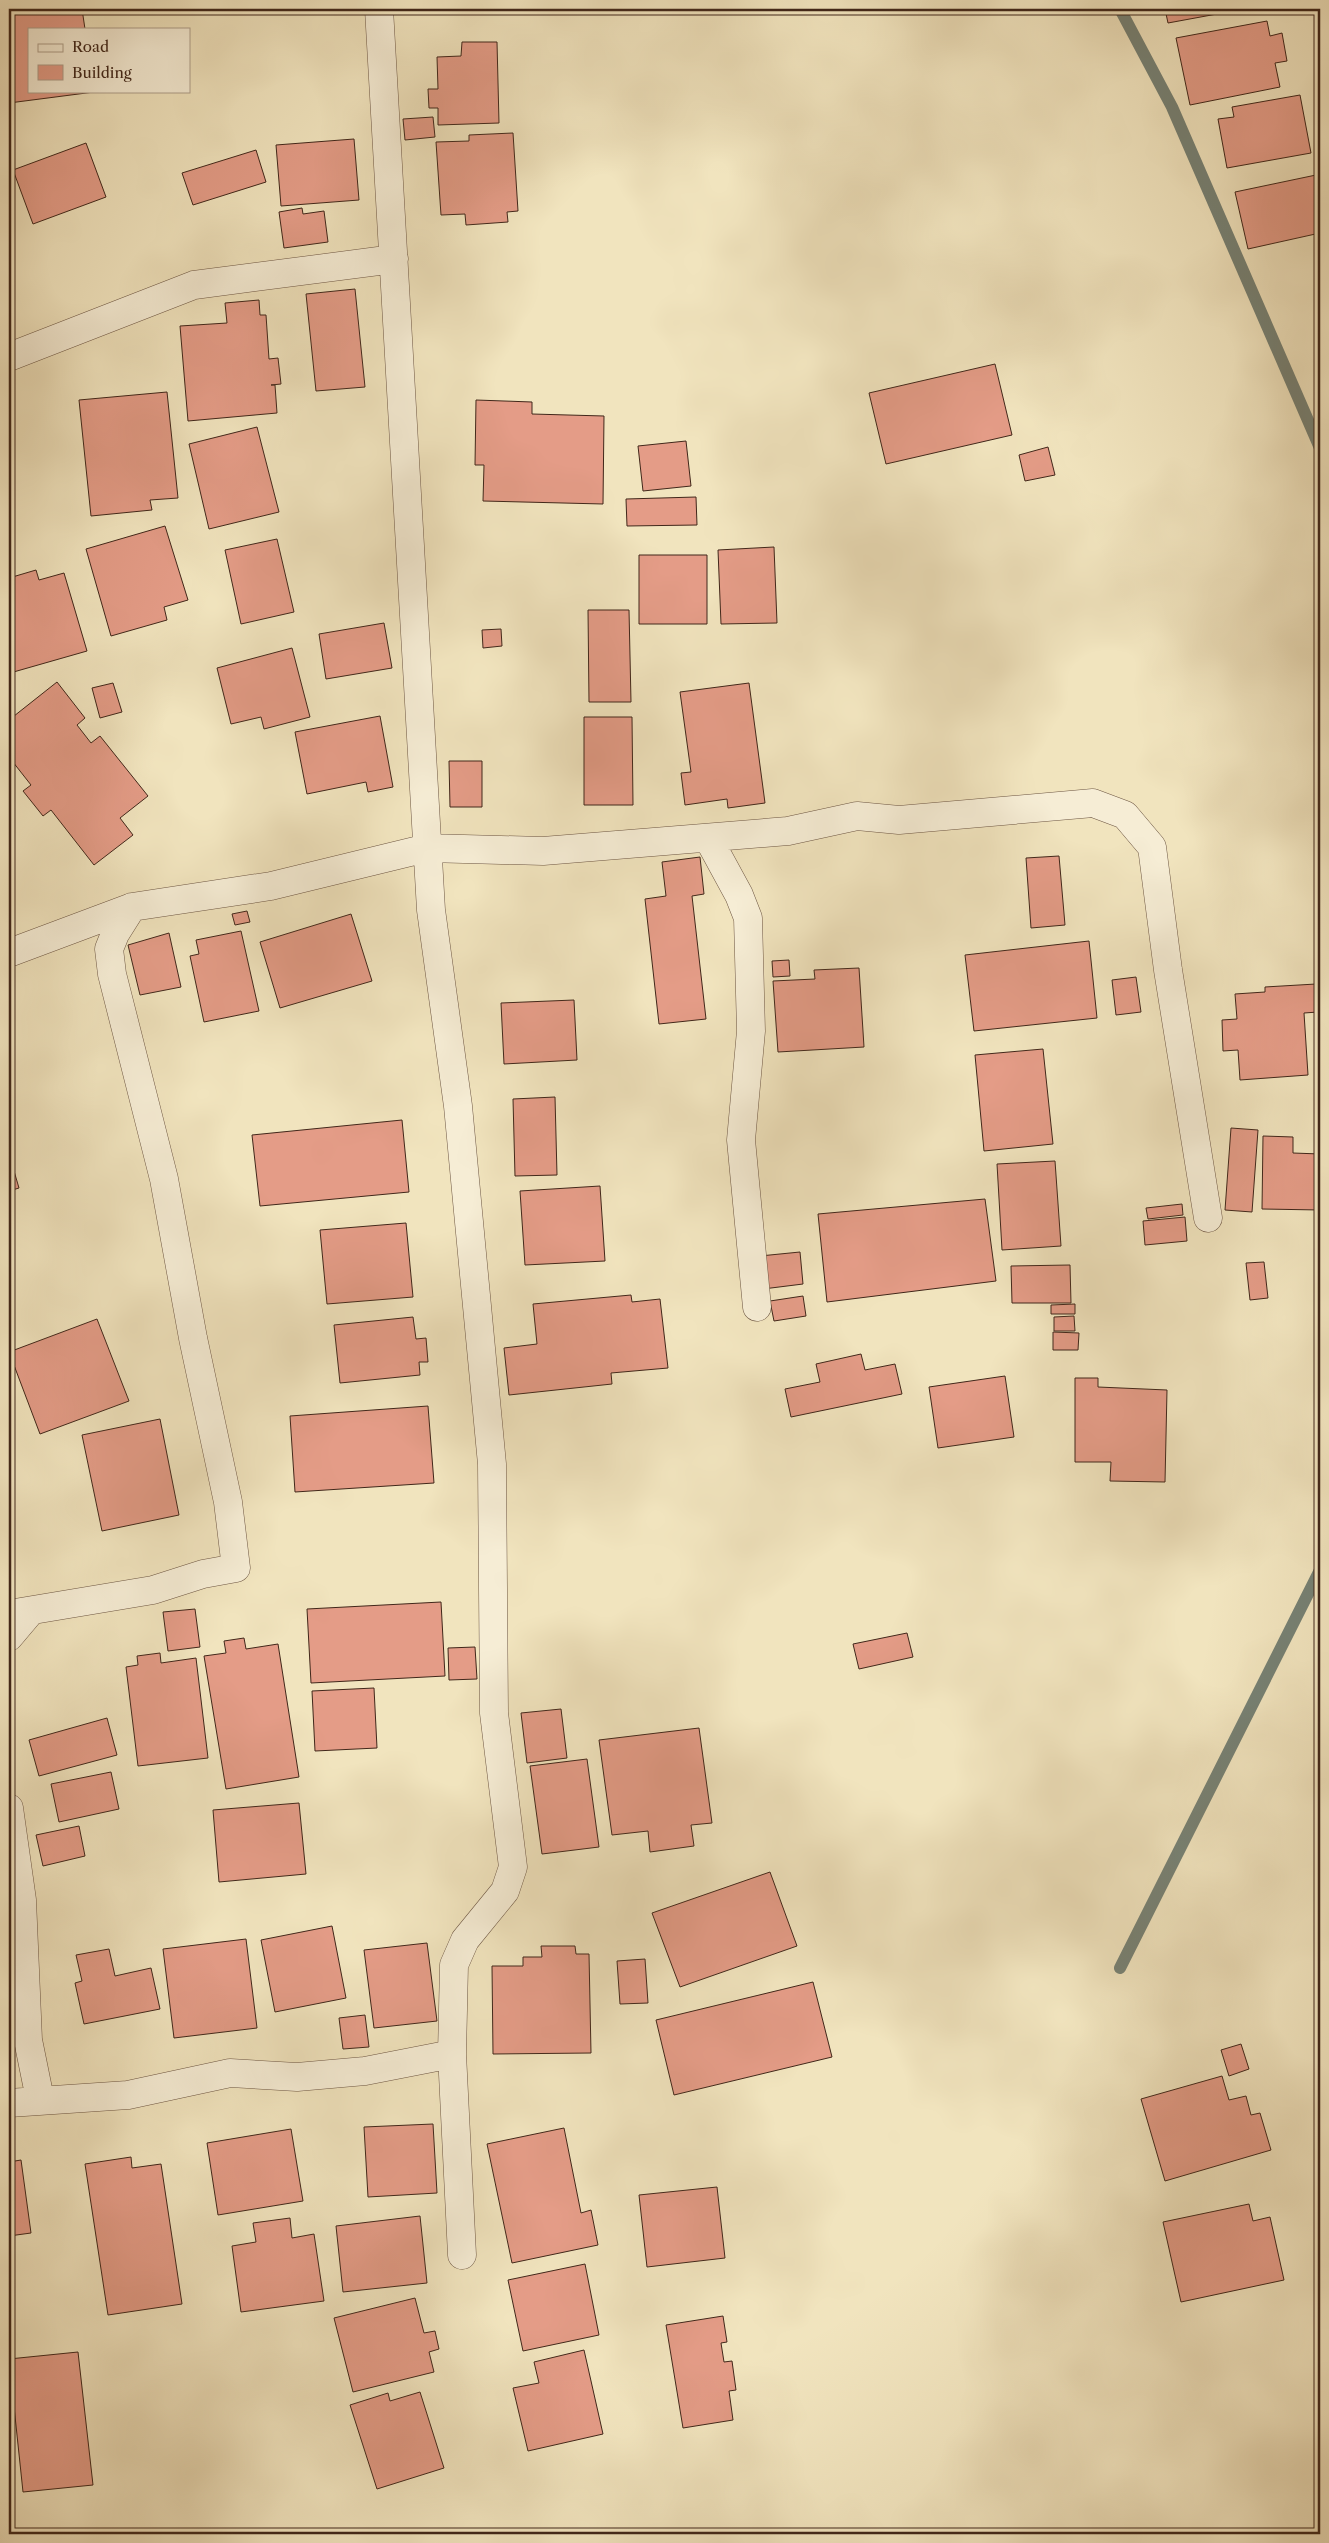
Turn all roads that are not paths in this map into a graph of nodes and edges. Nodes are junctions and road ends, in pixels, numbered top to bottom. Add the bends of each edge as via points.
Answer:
1 (379, 9) edge
2 (394, 260) junction
3 (9, 357) edge
4 (708, 838) junction
5 (427, 848) junction
6 (132, 907) junction
7 (9, 953) edge
8 (1208, 1218) dead end
9 (757, 1307) dead end
10 (20, 1612) edge
11 (9, 1637) edge
12 (9, 1808) edge
13 (452, 2054) junction
14 (40, 2099) junction
15 (9, 2103) edge
16 (462, 2254) dead end

1 - 2 street
2 - 3 street via 194,285
2 - 5 street
4 - 5 street via 543,851
4 - 8 street via 788,830 857,816 899,820 1093,803 1125,815 1152,848
4 - 9 street via 740,895 748,918 751,1031 741,1140
5 - 6 street via 272,886
5 - 13 street via 431,910 458,1106 492,1464 494,1713 513,1867 505,1890 466,1940 454,1965
6 - 7 street
6 - 10 street via 109,949 112,974 164,1179 228,1502 236,1568 203,1574 153,1590
10 - 11 street
12 - 14 street via 22,1900 28,2040
13 - 14 street via 365,2071 298,2077 230,2073 128,2095
13 - 16 street
14 - 15 street

